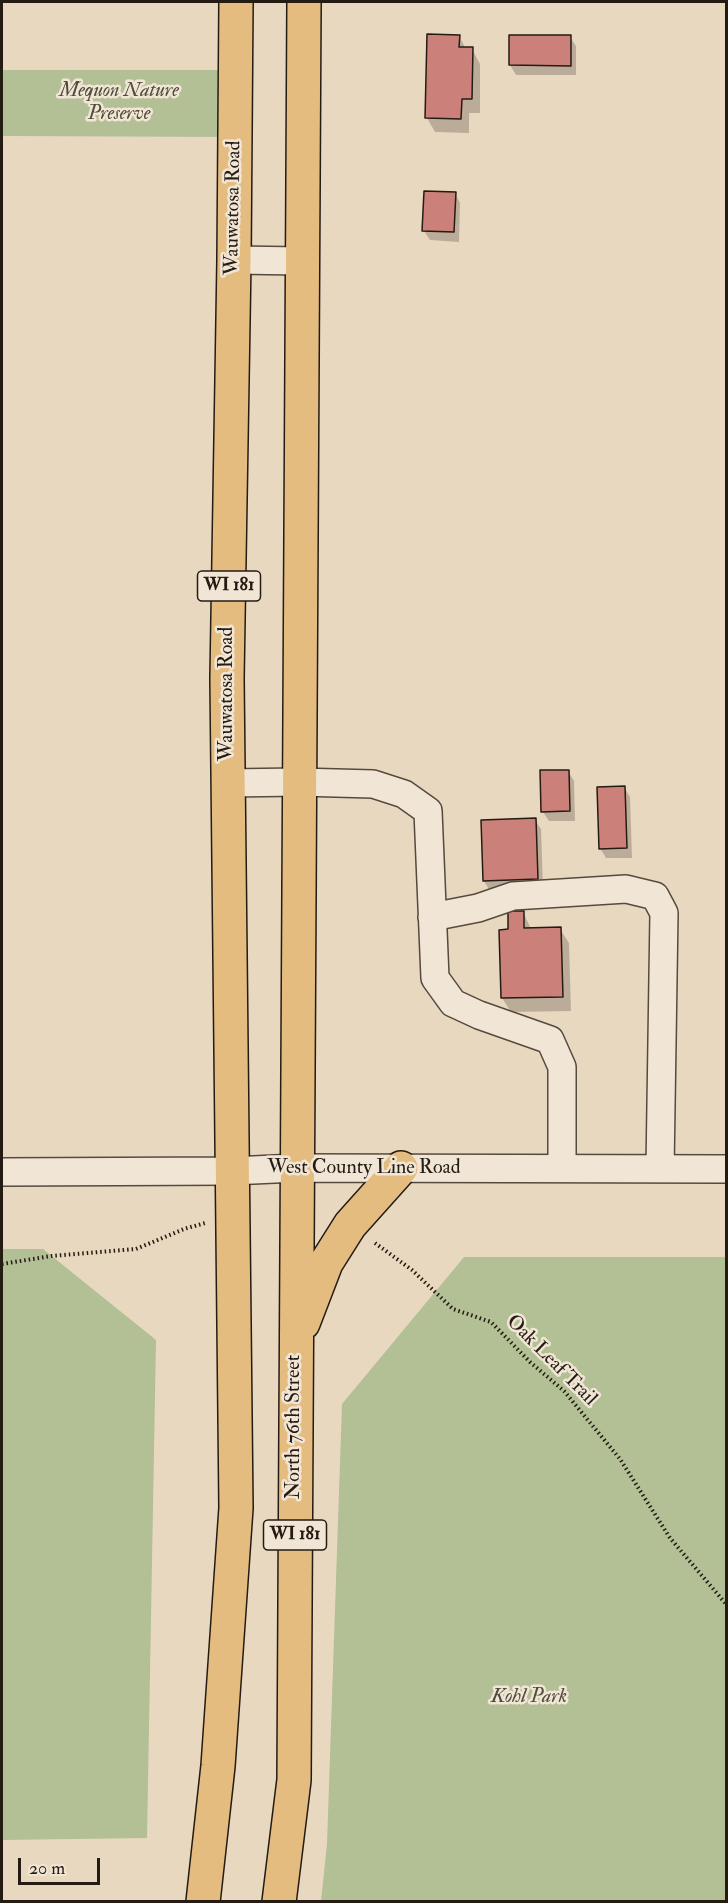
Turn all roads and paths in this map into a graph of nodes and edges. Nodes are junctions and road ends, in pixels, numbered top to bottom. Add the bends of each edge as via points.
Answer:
1 (236, 2) edge
2 (304, 2) edge
3 (234, 260) junction
4 (302, 261) junction
5 (299, 782) junction
6 (228, 783) junction
7 (432, 917) junction
8 (296, 1168) junction
9 (401, 1168) junction
10 (562, 1168) junction
11 (660, 1169) junction
12 (726, 1169) edge
13 (232, 1170) junction
14 (2, 1172) edge
15 (232, 1214) junction
16 (350, 1226) junction
17 (2, 1264) edge
18 (296, 1341) junction
19 (726, 1604) edge
20 (203, 1902) edge
21 (279, 1902) edge

1 - 3 main road, Wauwatosa Road / WI 181
2 - 4 main road, WI 181
3 - 4 street
3 - 6 main road, Wauwatosa Road / WI 181
4 - 5 main road, WI 181
5 - 6 street
5 - 7 street via 373,784 404,794 428,811
5 - 8 main road, WI 181
6 - 13 main road, Wauwatosa Road / WI 181
7 - 10 street via 435,978 453,1003 550,1040 562,1067
7 - 11 street via 513,896 626,889 655,896 664,913
8 - 9 street, West County Line Road
8 - 13 street, West County Line Road
8 - 18 main road, North 76th Street / WI 181
9 - 10 street, West County Line Road
9 - 16 main road
10 - 11 street, West County Line Road
11 - 12 street, West County Line Road
13 - 14 street, West County Line Road
13 - 15 main road, WI 181
15 - 17 path via 136,1249
15 - 20 main road, WI 181 via 236,1508 218,1766
16 - 18 main road via 326,1263
16 - 19 path, Oak Leaf Trail via 412,1270 453,1309 491,1322 564,1391 620,1459 670,1538
18 - 21 main road, North 76th Street / WI 181 via 294,1780

